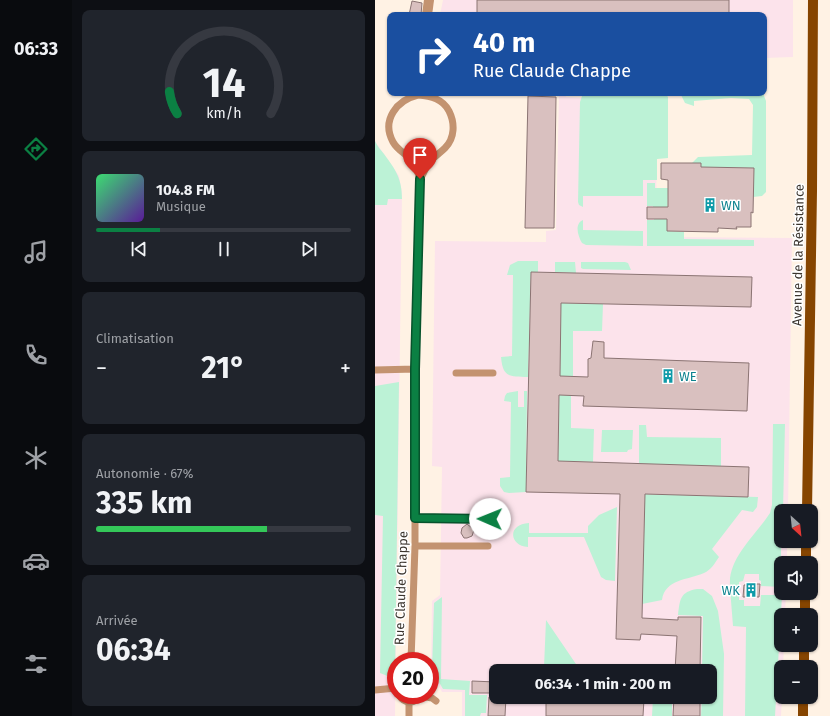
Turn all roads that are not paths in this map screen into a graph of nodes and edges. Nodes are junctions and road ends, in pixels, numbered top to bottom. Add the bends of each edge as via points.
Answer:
1 (429, 0) edge
2 (813, 0) edge
3 (427, 12) edge
4 (414, 96) edge
5 (429, 96) edge
6 (420, 179) junction
7 (415, 369) junction
8 (375, 370) edge
9 (455, 373) dead end
10 (493, 373) dead end
11 (807, 504) edge
12 (415, 518) junction
13 (490, 519) dead end
14 (415, 546) junction
15 (488, 546) dead end
16 (411, 652) edge
17 (387, 689) edge
18 (375, 690) edge
19 (409, 704) edge
20 (803, 704) edge
21 (409, 716) edge
22 (803, 716) edge

1 - 3 street
2 - 11 main road, Avenue de la Résistance
4 - 6 lane via 400,103 393,111 389,131 398,149 414,163
5 - 6 lane via 447,107 454,128 448,144 427,165
6 - 7 lane, Rue Claude Chappe
7 - 8 lane
7 - 12 lane, Rue Claude Chappe
9 - 10 lane
12 - 13 lane
12 - 14 lane, Rue Claude Chappe
14 - 15 lane
14 - 16 lane, Rue Claude Chappe
17 - 18 lane
19 - 21 lane
20 - 22 main road

